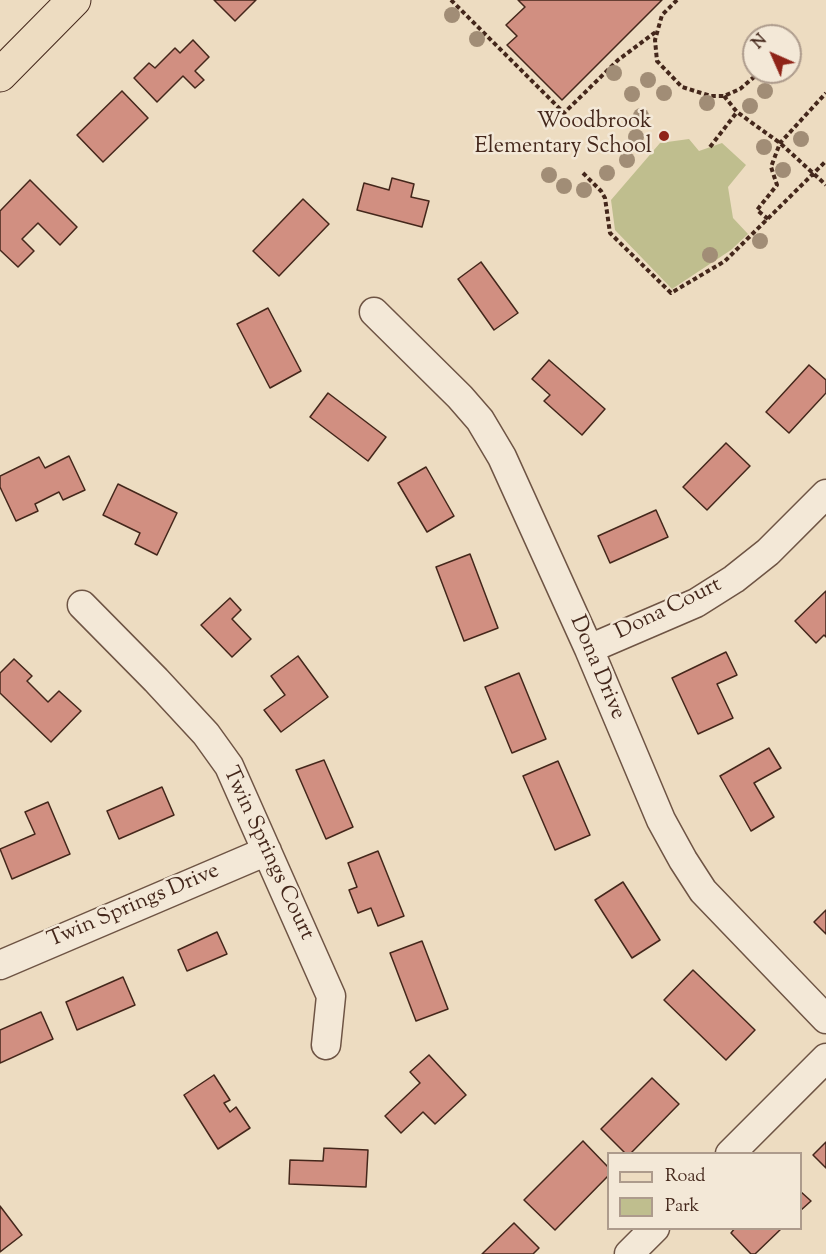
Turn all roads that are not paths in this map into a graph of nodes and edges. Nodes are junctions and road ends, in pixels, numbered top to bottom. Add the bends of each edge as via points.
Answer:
1 (75, 0) edge
2 (0, 75) edge
3 (374, 312) dead end
4 (826, 494) edge
5 (82, 605) dead end
6 (589, 649) junction
7 (267, 851) junction
8 (0, 965) edge
9 (826, 1018) edge
10 (326, 1045) dead end
11 (826, 1058) edge
12 (732, 1152) edge
13 (653, 1230) edge
14 (629, 1254) edge

1 - 2 main road
3 - 6 street, Dona Drive via 480,420 502,457
4 - 6 street, Dona Court via 768,552 734,579 696,603
5 - 7 street, Twin Springs Court via 206,735 229,766
6 - 9 street, Dona Drive via 661,820 683,860 703,891
7 - 8 street, Twin Springs Drive
7 - 10 street, Twin Springs Court via 331,996
11 - 12 street
13 - 14 street

